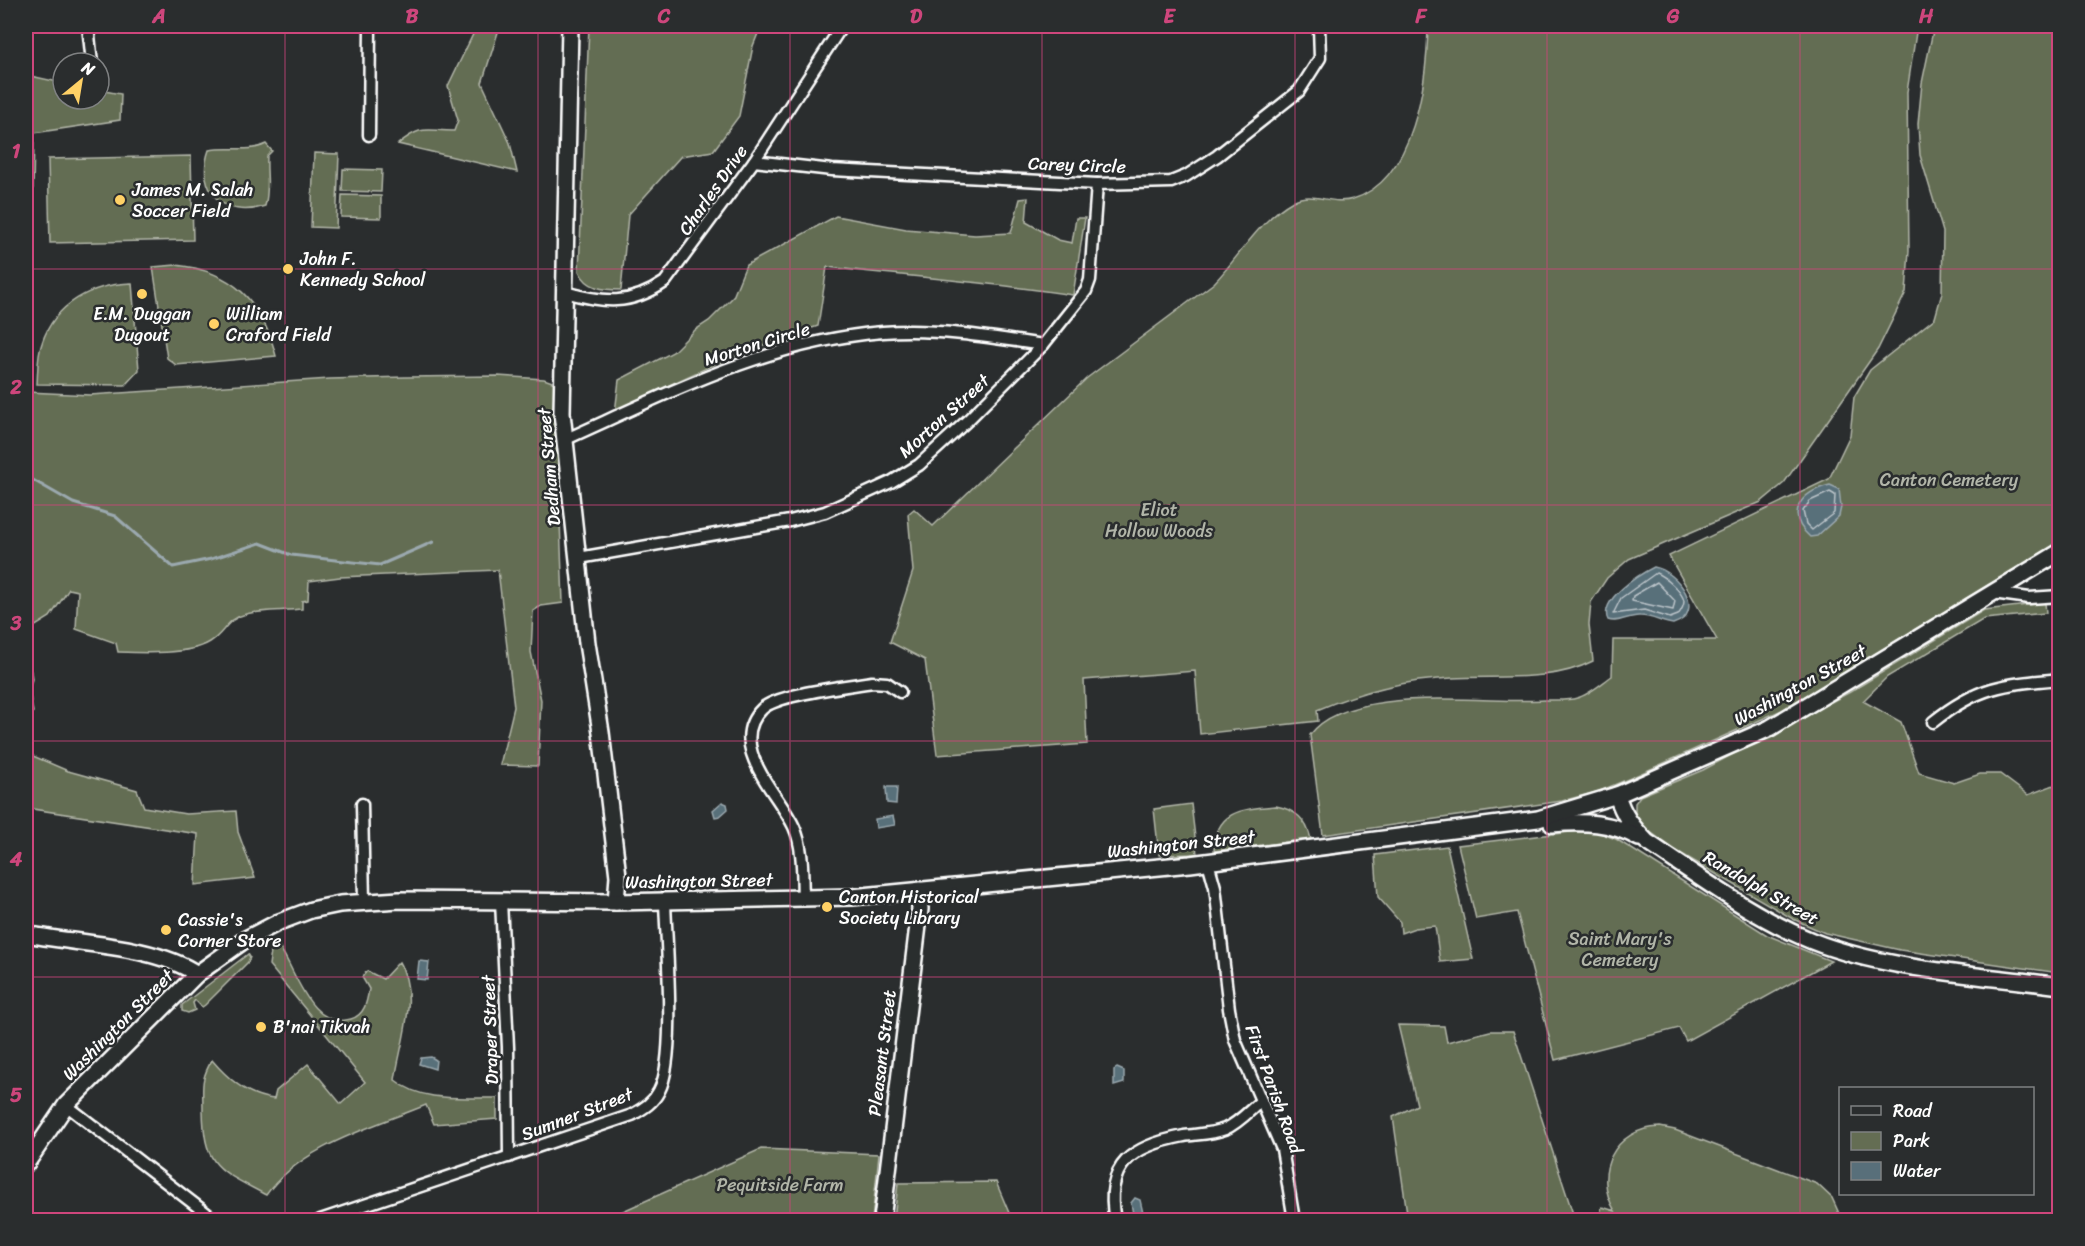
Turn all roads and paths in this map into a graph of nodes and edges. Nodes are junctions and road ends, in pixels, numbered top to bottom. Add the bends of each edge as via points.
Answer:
1 (88, 26) edge
2 (370, 26) edge
3 (570, 26) edge
4 (842, 26) edge
5 (1319, 26) edge
6 (91, 51) edge
7 (369, 135) dead end
8 (754, 161) junction
9 (1097, 184) junction
10 (565, 292) junction
11 (1043, 345) junction
12 (564, 440) junction
13 (2060, 552) edge
14 (579, 558) junction
15 (1993, 593) junction
16 (2059, 596) edge
17 (2060, 605) edge
18 (2060, 679) edge
19 (900, 692) dead end
20 (1934, 722) dead end
21 (1610, 798) junction
22 (362, 804) dead end
23 (1472, 828) junction
24 (1628, 832) junction
25 (1647, 842) junction
26 (1208, 862) junction
27 (919, 890) junction
28 (803, 899) junction
29 (501, 901) junction
30 (665, 901) junction
31 (364, 902) junction
32 (616, 902) junction
33 (26, 934) edge
34 (197, 974) junction
35 (2060, 986) edge
36 (1261, 1101) junction
37 (66, 1105) junction
38 (509, 1157) junction
39 (26, 1164) edge
40 (215, 1221) edge
41 (320, 1221) edge
42 (882, 1221) edge
43 (1115, 1221) edge
44 (1294, 1221) edge

1 - 6 street
2 - 7 street
3 - 10 main road, Dedham Street
4 - 8 street, Charles Drive
5 - 9 street, Carey Circle via 1320,58 1299,92 1217,156 1171,182
8 - 9 street, Carey Circle via 832,170
8 - 10 street, Charles Drive via 665,282 649,293 619,301
9 - 11 street, Morton Street via 1090,280 1086,291
10 - 12 main road, Dedham Street
11 - 12 street, Morton Circle via 925,332 885,332 799,345 672,390
11 - 14 street, Morton Street via 934,452 891,482 825,512 790,521
12 - 14 main road, Dedham Street
13 - 15 main road, Washington Street
14 - 32 main road, Dedham Street via 618,876
15 - 16 street via 2029,598
15 - 21 main road, Washington Street via 1770,728
16 - 17 street
18 - 20 street via 1995,686 1974,694
19 - 28 street via 887,683 872,682 781,699 762,708 755,720 750,750 794,827 801,855
21 - 23 main road, Washington Street via 1538,819
21 - 24 main road via 1611,818
21 - 25 main road, Randolph Street
22 - 31 street
23 - 24 main road, Washington Street via 1490,831 1590,822
23 - 26 main road, Washington Street
24 - 25 main road, Washington Street
25 - 35 main road, Randolph Street via 1763,916 1830,947 1889,962
26 - 27 main road, Washington Street
26 - 36 street, First Parish Road via 1215,887 1235,1040
27 - 28 main road, Washington Street
27 - 42 main road, Pleasant Street via 920,909
28 - 30 main road, Washington Street
29 - 31 main road, Washington Street
29 - 32 main road, Washington Street
29 - 38 street, Draper Street
30 - 32 main road, Washington Street
30 - 38 street, Sumner Street via 669,1044 661,1089 651,1104 632,1115
31 - 34 main road, Washington Street via 311,910 279,922 227,951
33 - 34 main road via 148,954 172,960
34 - 37 main road, Washington Street
36 - 43 street via 1226,1128 1156,1142 1127,1159 1113,1184
36 - 44 street, First Parish Road via 1282,1149
37 - 39 main road, Washington Street
37 - 40 street
38 - 41 street, Sumner Street

